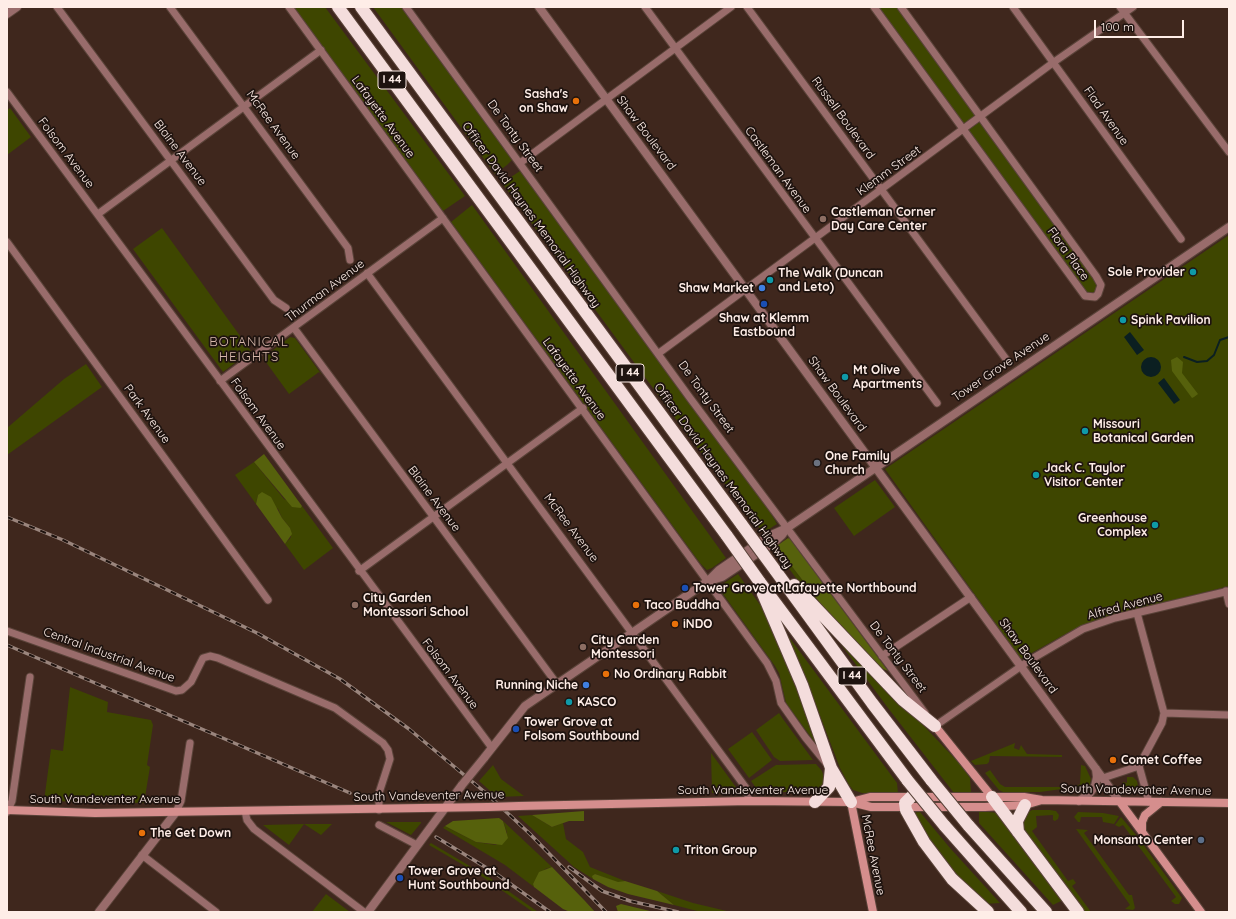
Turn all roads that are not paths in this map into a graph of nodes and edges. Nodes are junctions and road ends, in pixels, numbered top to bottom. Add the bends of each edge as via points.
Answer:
1 (17, 7) edge
2 (57, 7) edge
3 (170, 7) edge
4 (289, 7) edge
5 (338, 7) edge
6 (361, 7) edge
7 (406, 7) edge
8 (539, 7) edge
9 (645, 7) edge
10 (731, 7) edge
11 (747, 7) edge
12 (874, 7) edge
13 (901, 7) edge
14 (1013, 7) edge
15 (1120, 7) edge
16 (1133, 7) edge
17 (1124, 13) junction
18 (7, 14) edge
19 (675, 48) junction
20 (321, 50) junction
21 (1054, 62) junction
22 (7, 92) edge
23 (605, 99) junction
24 (245, 107) junction
25 (981, 116) junction
26 (963, 130) junction
27 (1229, 152) edge
28 (172, 160) junction
29 (520, 163) junction
30 (882, 190) junction
31 (98, 214) junction
32 (444, 218) junction
33 (1229, 227) edge
34 (815, 239) junction
35 (1181, 239) dead end
36 (7, 242) edge
37 (350, 260) dead end
38 (367, 272) junction
39 (746, 288) junction
40 (286, 308) dead end
41 (294, 328) junction
42 (659, 353) junction
43 (1006, 359) dead end
44 (220, 381) junction
45 (936, 403) dead end
46 (583, 408) junction
47 (507, 463) junction
48 (875, 467) junction
49 (434, 517) junction
50 (787, 528) junction
51 (775, 570) junction
52 (359, 571) junction
53 (708, 581) junction
54 (759, 581) junction
55 (1228, 591) edge
56 (970, 597) junction
57 (268, 600) dead end
58 (1229, 604) edge
59 (1137, 613) junction
60 (7, 630) edge
61 (632, 632) junction
62 (882, 656) junction
63 (1021, 666) junction
64 (30, 677) dead end
65 (557, 684) junction
66 (1164, 714) junction
67 (1229, 715) edge
68 (935, 726) junction
69 (190, 743) dead end
70 (492, 748) junction
71 (1140, 766) junction
72 (831, 768) junction
73 (1096, 768) junction
74 (978, 778) junction
75 (1103, 778) junction
76 (972, 798) junction
77 (1042, 800) junction
78 (749, 801) junction
79 (1079, 801) junction
80 (815, 802) junction
81 (851, 802) junction
82 (908, 802) junction
83 (996, 802) junction
84 (1120, 802) junction
85 (1149, 802) junction
86 (1160, 802) junction
87 (1229, 803) edge
88 (1025, 805) junction
89 (959, 807) junction
90 (445, 808) junction
91 (379, 810) junction
92 (7, 811) edge
93 (245, 811) junction
94 (176, 812) junction
95 (379, 825) dead end
96 (1018, 832) junction
97 (1142, 832) junction
98 (417, 845) junction
99 (142, 855) junction
100 (984, 909) edge
101 (1018, 909) edge
102 (1043, 909) edge
103 (99, 912) edge
104 (216, 912) edge
105 (364, 912) edge
106 (368, 912) edge
107 (873, 912) edge
108 (1078, 912) edge
109 (1201, 912) edge

1 - 18 street
2 - 28 street, Blaine Avenue
3 - 24 street, McRee Avenue
4 - 20 street, Lafayette Avenue
5 - 54 highway, I 44, bridge
6 - 51 highway, Officer David Haynes Memorial Highway / I 44, bridge
7 - 29 street, De Tonty Street
8 - 23 street, Shaw Boulevard
9 - 19 street, Castleman Avenue
10 - 19 street
11 - 30 street, Russell Boulevard
12 - 26 street, Flora Place
13 - 25 street, Flora Place
14 - 21 street, Flad Avenue
15 - 17 street
16 - 17 street, Klemm Street
17 - 21 street, Klemm Street
17 - 27 street
19 - 23 street
19 - 34 street, Castleman Avenue
20 - 24 street
20 - 32 street, Lafayette Avenue
21 - 25 street, Klemm Street
21 - 35 street, Flad Avenue
22 - 31 street, Folsom Avenue
23 - 29 street
23 - 39 street, Shaw Boulevard
24 - 28 street
24 - 37 street, McRee Avenue via 348,248
25 - 26 street, Klemm Street
25 - 26 street, Flora Place via 1096,276 1101,285 1095,297 1085,296
26 - 30 street, Klemm Street
28 - 31 street
28 - 40 street, Blaine Avenue via 274,300
29 - 42 street, De Tonty Street
30 - 34 street, Klemm Street
30 - 43 street, Russell Boulevard
31 - 44 street, Folsom Avenue
32 - 38 street, Thurman Avenue
32 - 46 street, Lafayette Avenue
33 - 48 street, Tower Grove Avenue
34 - 39 street, Klemm Street
34 - 45 street, Castleman Avenue
36 - 57 street, Park Avenue
38 - 41 street, Thurman Avenue
38 - 47 street, McRee Avenue
39 - 42 street, Klemm Street
39 - 48 street, Shaw Boulevard
41 - 44 street, Thurman Avenue
41 - 49 street, Blaine Avenue
42 - 50 street, De Tonty Street
44 - 52 street, Folsom Avenue
46 - 47 street
46 - 53 street, Lafayette Avenue
47 - 49 street
47 - 61 street, McRee Avenue
48 - 50 street, Tower Grove Avenue
48 - 56 street, Shaw Boulevard
49 - 52 street
49 - 65 street, Blaine Avenue
50 - 53 street, Tower Grove Avenue via 767,537 719,570
50 - 62 street, De Tonty Street
51 - 68 highway via 796,587 903,700
51 - 102 highway, Officer David Haynes Memorial Highway / I 44, bridge via 932,781
52 - 70 street, Folsom Avenue
53 - 61 street, Tower Grove Avenue
53 - 72 street, Lafayette Avenue via 767,663 776,682 781,703 812,747
54 - 72 highway via 802,685
54 - 101 highway, I 44, bridge via 908,781
55 - 58 street
55 - 59 street, Alfred Avenue
56 - 62 street
56 - 63 street, Shaw Boulevard
59 - 63 street, Alfred Avenue via 1083,629
59 - 66 street
60 - 91 street, Central Industrial Avenue via 176,691 186,688 203,658 210,656 324,703 361,726 388,750 390,759 379,793
61 - 65 street, Tower Grove Avenue
61 - 78 street, McRee Avenue via 746,788
62 - 68 street, De Tonty Street
63 - 68 street, Alfred Avenue
63 - 73 street, Shaw Boulevard
64 - 92 street via 12,801
65 - 70 street, Tower Grove Avenue via 521,710
66 - 67 street
66 - 71 street via 1162,724
68 - 74 main road, De Tonty Street
69 - 94 street via 182,801
70 - 90 street, Tower Grove Avenue, bridge
71 - 75 street
71 - 85 street
72 - 80 highway via 829,787
72 - 81 highway
73 - 75 street, Shaw Boulevard
73 - 79 street via 1095,786
74 - 76 main road via 977,792
74 - 83 main road, De Tonty Street
75 - 84 street, Shaw Boulevard
76 - 82 main road, South Vandeventer Avenue
76 - 83 main road, South Vandeventer Avenue
76 - 89 main road
77 - 79 main road, South Vandeventer Avenue
77 - 83 main road, South Vandeventer Avenue via 1024,797
77 - 88 main road, South Vandeventer Avenue
78 - 80 main road, South Vandeventer Avenue
78 - 90 main road, South Vandeventer Avenue, bridge
79 - 84 main road, South Vandeventer Avenue
80 - 81 main road, South Vandeventer Avenue
81 - 82 main road, South Vandeventer Avenue via 871,807
81 - 82 main road, South Vandeventer Avenue via 870,797
81 - 107 main road, McRee Avenue
82 - 89 main road, South Vandeventer Avenue
82 - 100 highway via 908,815 933,855
83 - 88 main road, South Vandeventer Avenue
83 - 89 main road, South Vandeventer Avenue
83 - 96 highway
84 - 85 main road, South Vandeventer Avenue
84 - 97 main road, Shaw Boulevard
85 - 86 main road, South Vandeventer Avenue
86 - 87 main road, South Vandeventer Avenue
86 - 97 main road via 1145,815
88 - 96 highway via 1017,821
90 - 91 main road, South Vandeventer Avenue
90 - 98 street, Tower Grove Avenue
91 - 93 main road, South Vandeventer Avenue
92 - 94 main road, South Vandeventer Avenue
93 - 94 main road, South Vandeventer Avenue
93 - 105 street via 250,824
94 - 99 street
95 - 98 street
96 - 108 highway
97 - 109 main road, Shaw Boulevard
98 - 106 street, Tower Grove Avenue
99 - 103 street
99 - 104 street

